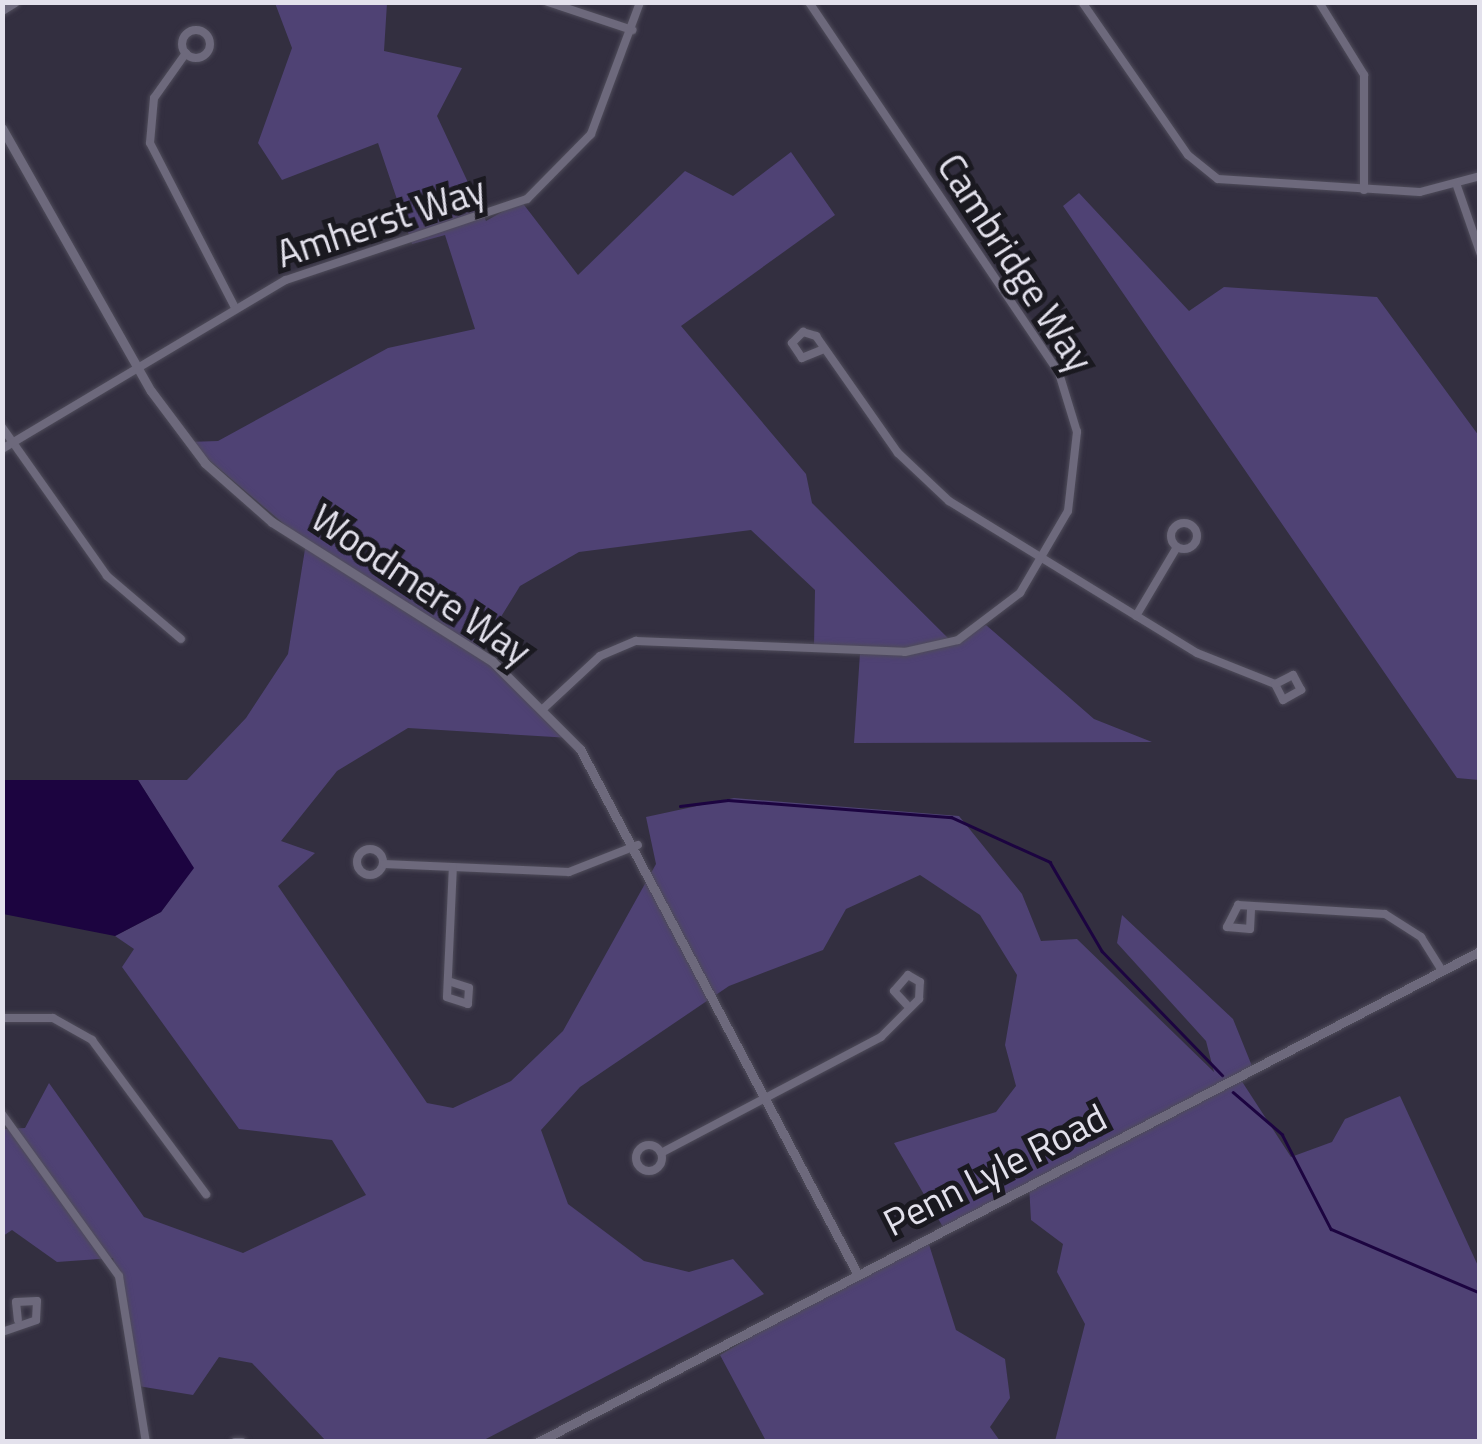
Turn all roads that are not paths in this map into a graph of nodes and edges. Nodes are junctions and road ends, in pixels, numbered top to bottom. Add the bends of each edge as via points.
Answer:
1 (15, 2) edge
2 (548, 2) edge
3 (640, 2) edge
4 (809, 2) edge
5 (1082, 2) edge
6 (1319, 2) edge
7 (2, 10) edge
8 (632, 30) junction
9 (186, 53) dead end
10 (2, 128) edge
11 (1480, 176) edge
12 (1457, 186) junction
13 (1364, 190) junction
14 (1480, 252) edge
15 (234, 308) junction
16 (824, 349) dead end
17 (135, 363) junction
18 (2, 427) edge
19 (13, 442) junction
20 (2, 449) edge
21 (1176, 547) dead end
22 (1042, 558) junction
23 (1136, 616) junction
24 (181, 639) dead end
25 (1275, 684) dead end
26 (544, 708) junction
27 (638, 845) junction
28 (384, 864) dead end
29 (452, 868) junction
30 (1250, 910) dead end
31 (1480, 951) edge
32 (1442, 971) junction
33 (448, 980) dead end
34 (906, 1004) dead end
35 (2, 1018) edge
36 (769, 1098) junction
37 (2, 1114) edge
38 (661, 1153) dead end
39 (206, 1194) dead end
40 (858, 1275) junction
41 (18, 1320) dead end
42 (2, 1332) edge
43 (146, 1442) edge
44 (538, 1442) edge

1 - 7 main road
2 - 8 street
3 - 8 street, Amherst Way
4 - 22 street, Cambridge Way via 1067,390 1076,472
5 - 13 street via 1206,172 1245,185
6 - 13 street via 1368,92
8 - 15 street, Amherst Way via 591,134 526,199 466,227 311,271
9 - 15 street via 154,98 150,143
10 - 17 street, Woodmere Way
11 - 12 street
12 - 13 street
12 - 14 street
15 - 17 street, Amherst Way
16 - 22 street via 913,470
17 - 19 street, Amherst Way
17 - 26 street, Woodmere Way via 185,440 248,504 465,641
18 - 19 street
19 - 20 street, Amherst Way
19 - 24 street via 107,576
21 - 23 street
22 - 23 street
22 - 26 street, Cambridge Way via 1004,610 944,646 904,652 636,641 600,656
23 - 25 street
26 - 27 street, Woodmere Way
27 - 29 street via 569,872
27 - 36 street, Woodmere Way
28 - 29 street
29 - 33 street
30 - 32 street via 1385,914 1421,937
31 - 32 street, Penn Lyle Road
32 - 40 street, Penn Lyle Road
34 - 36 street via 869,1046
35 - 39 street via 53,1018 92,1040
36 - 38 street
36 - 40 street, Woodmere Way
37 - 43 street via 120,1276
40 - 44 street, Penn Lyle Road
41 - 42 street

